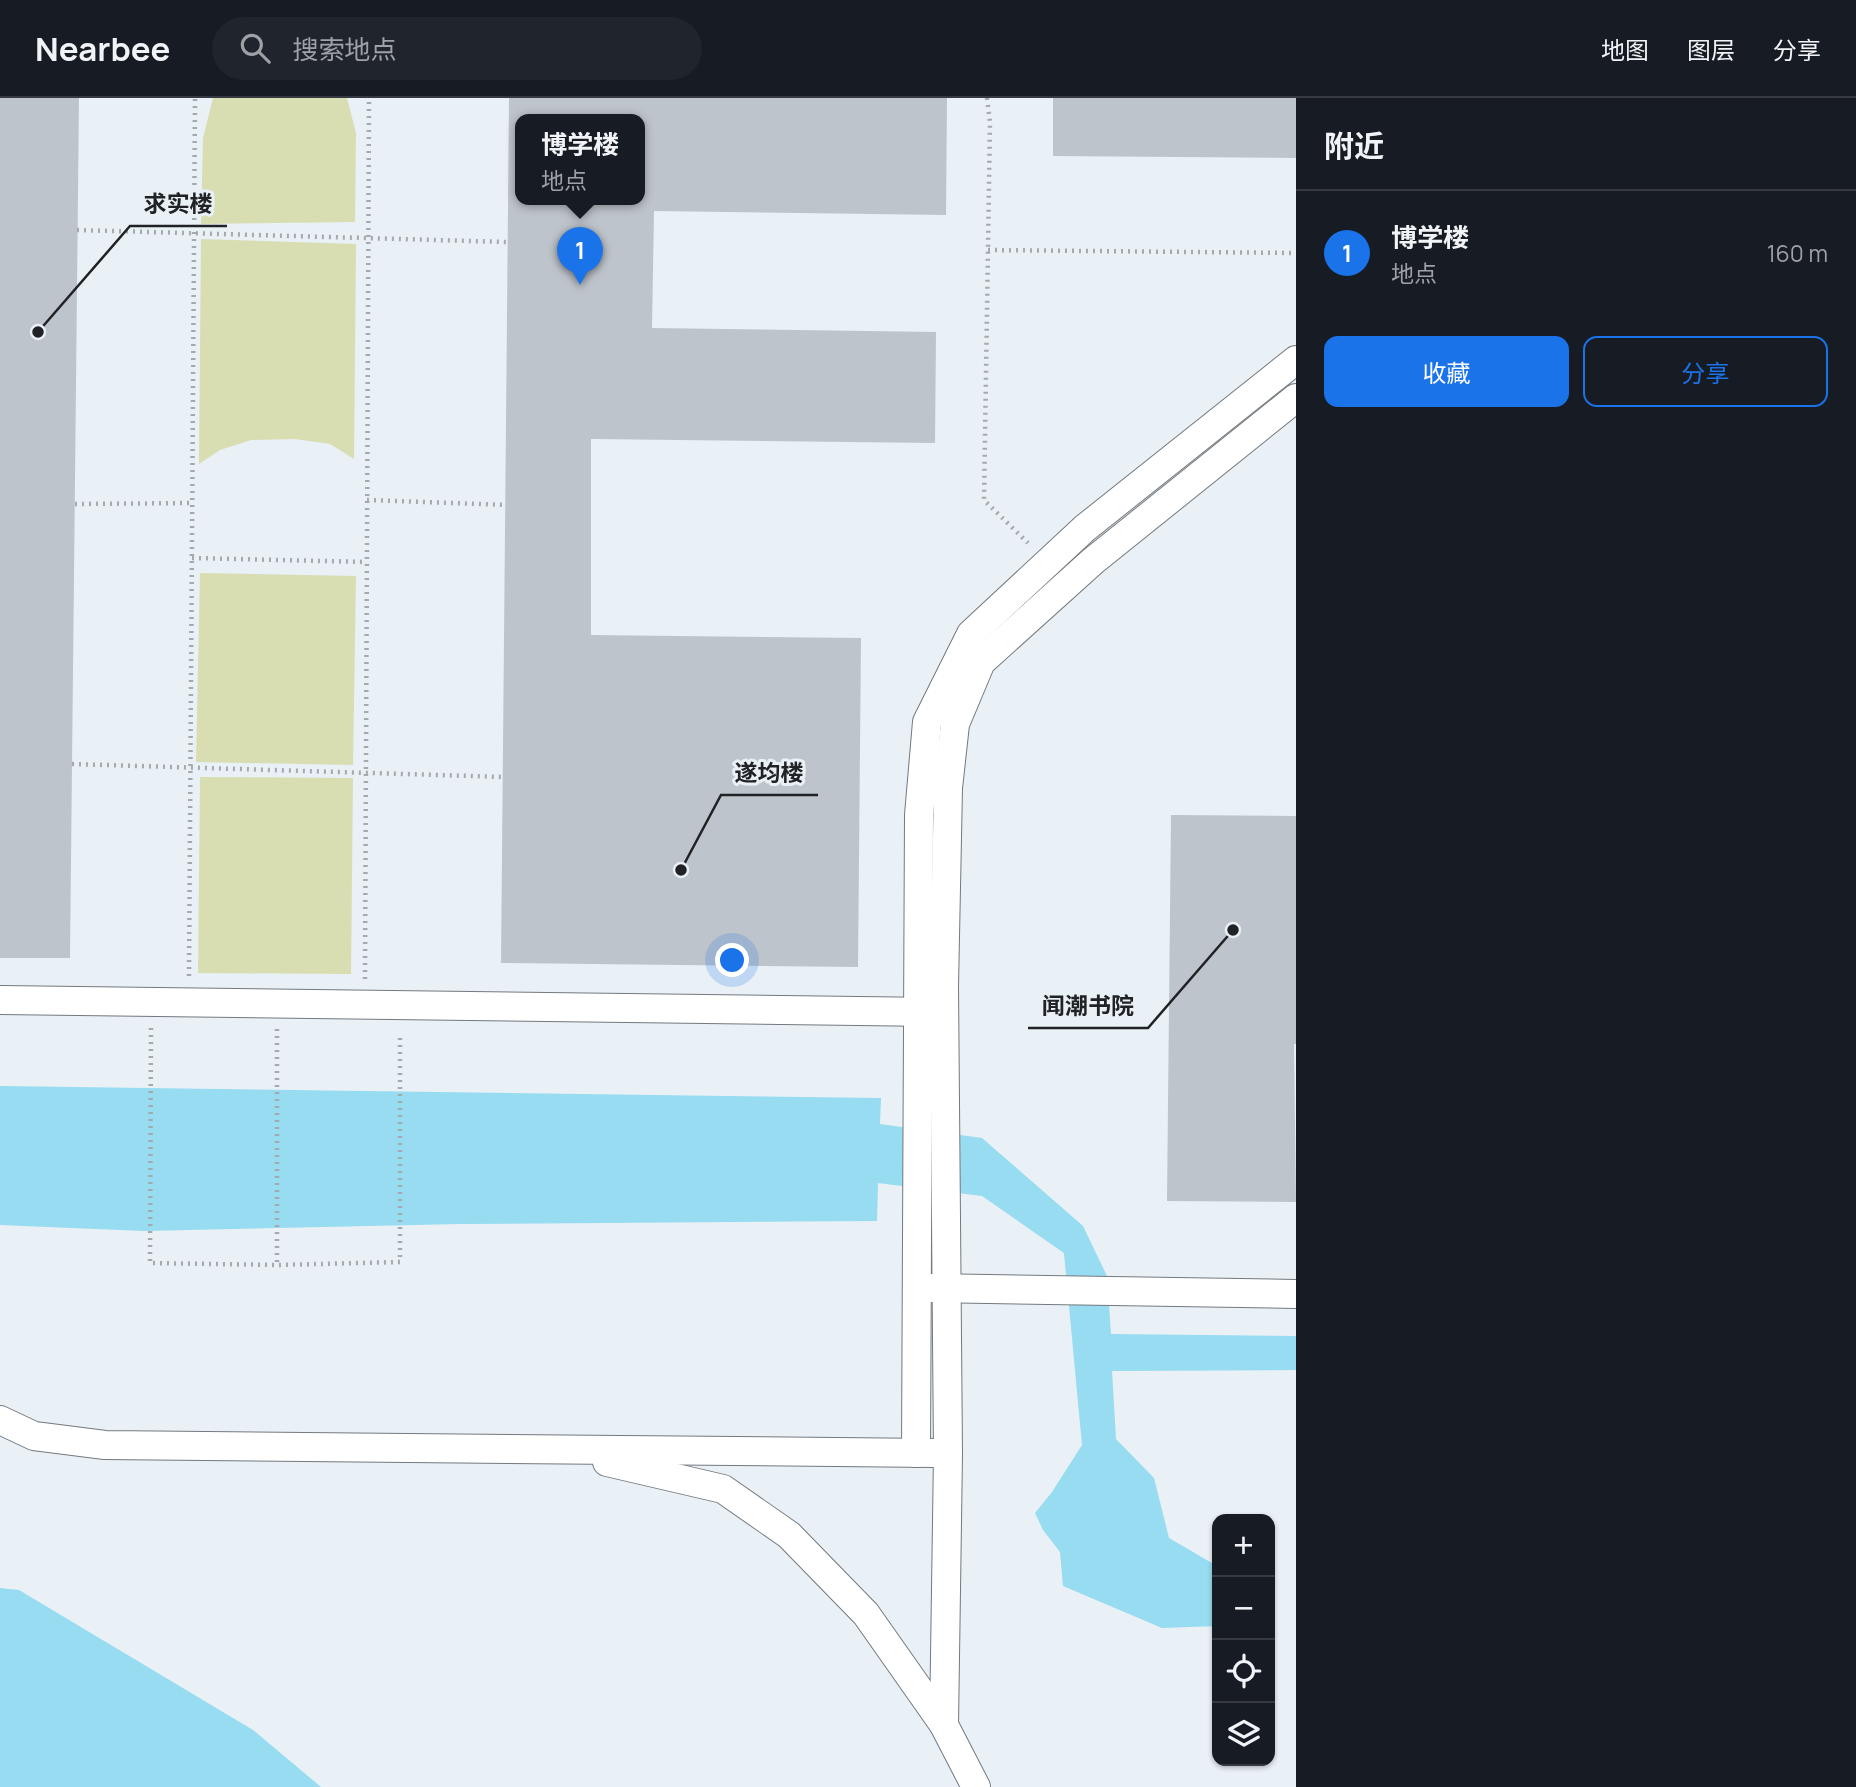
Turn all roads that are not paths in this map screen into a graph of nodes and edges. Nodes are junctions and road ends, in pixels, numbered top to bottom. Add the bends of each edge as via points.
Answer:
1 (1296, 360) edge
2 (1296, 398) edge
3 (0, 1000) edge
4 (931, 1012) junction
5 (917, 1287) junction
6 (947, 1290) junction
7 (1296, 1294) edge
8 (0, 1420) edge
9 (556, 1450) junction
10 (916, 1453) junction
11 (948, 1454) junction
12 (944, 1725) junction
13 (975, 1787) edge

1 - 4 street via 1085,528 971,634 927,722 919,815
2 - 4 street via 1093,561 981,662 955,724
3 - 4 street
4 - 5 street
4 - 6 street
5 - 6 street
5 - 10 street
6 - 7 street
6 - 11 street
8 - 9 street via 34,1436 105,1445
9 - 10 street
9 - 12 street via 723,1489 789,1535 866,1614
10 - 11 street
11 - 12 street
12 - 13 street

